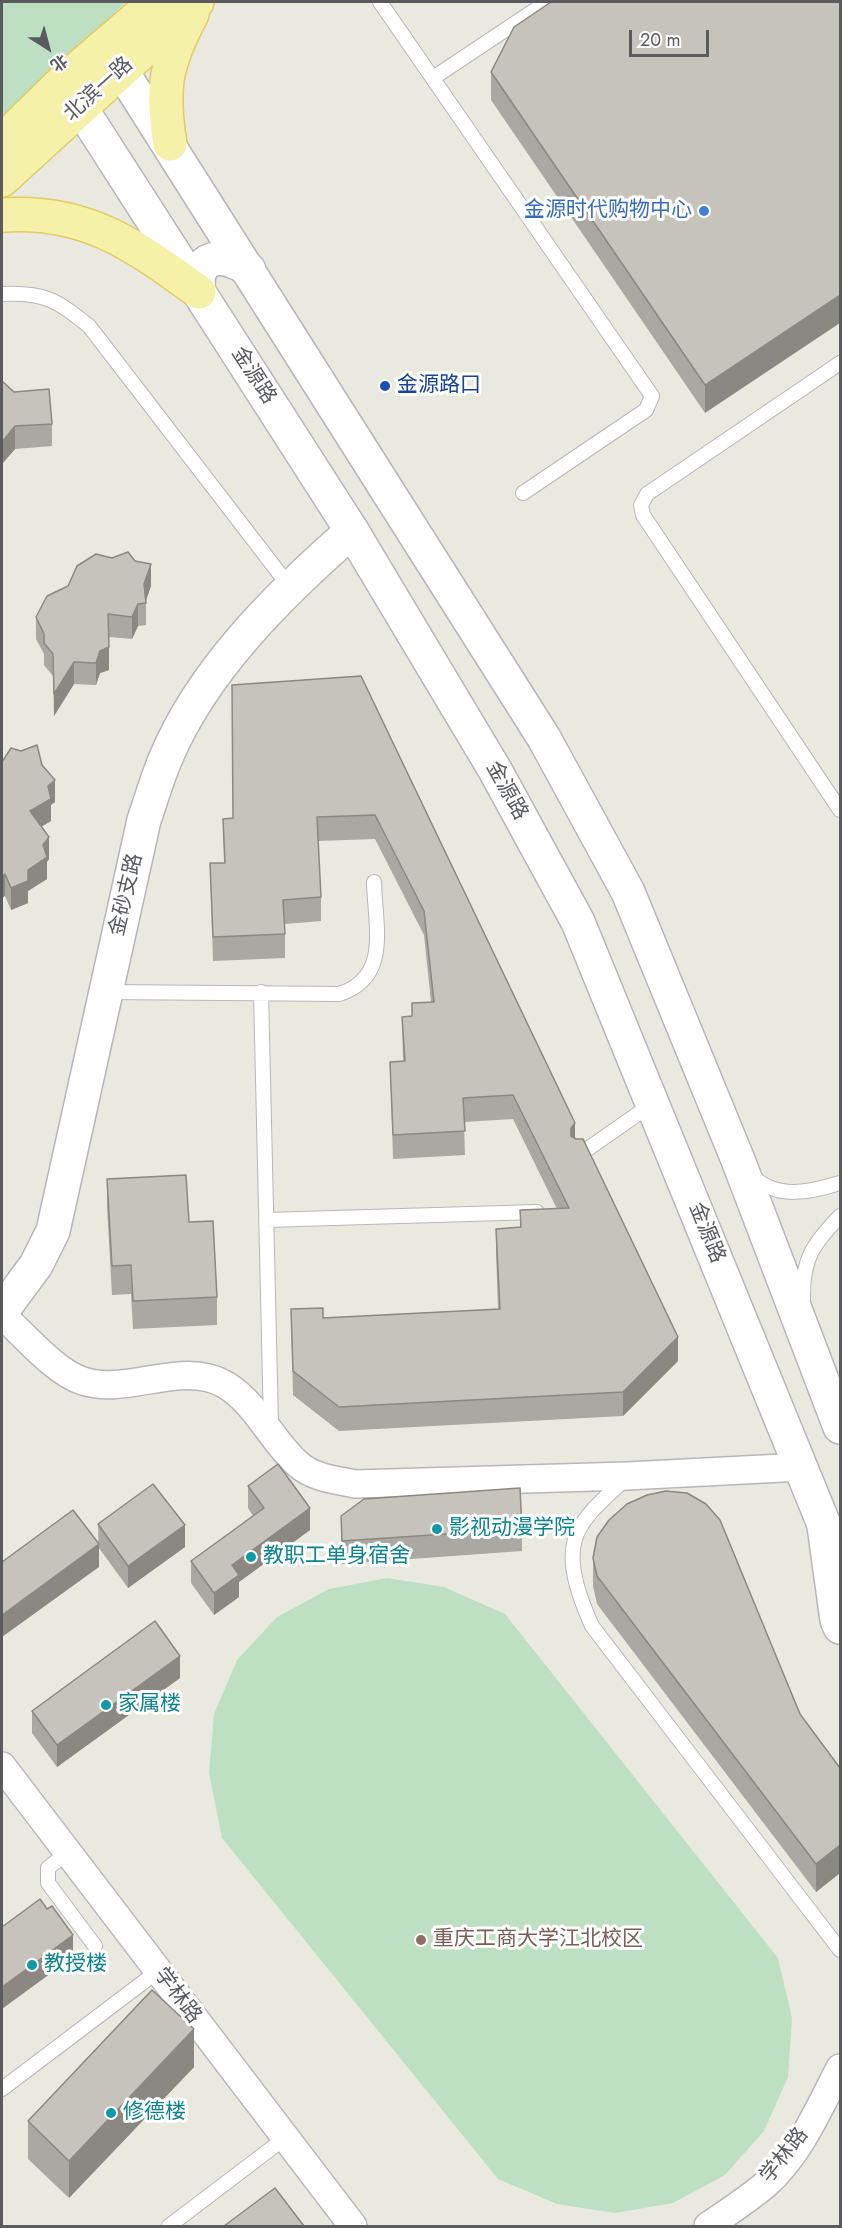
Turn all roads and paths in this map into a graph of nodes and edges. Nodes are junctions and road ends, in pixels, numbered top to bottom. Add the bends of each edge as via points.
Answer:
1 (155, 2) edge
2 (198, 2) edge
3 (381, 2) edge
4 (547, 2) edge
5 (114, 57) junction
6 (433, 78) junction
7 (72, 93) junction
8 (2, 141) edge
9 (170, 144) junction
10 (2, 180) edge
11 (2, 215) edge
12 (249, 270) junction
13 (200, 292) junction
14 (2, 294) edge
15 (840, 363) edge
16 (523, 493) dead end
17 (352, 531) junction
18 (289, 586) junction
19 (840, 810) edge
20 (374, 882) dead end
21 (105, 992) junction
22 (261, 992) junction
23 (652, 1104) junction
24 (579, 1155) edge
25 (738, 1160) junction
26 (840, 1183) edge
27 (544, 1212) edge
28 (840, 1216) edge
29 (266, 1220) junction
30 (2, 1313) edge
31 (803, 1328) junction
32 (840, 1427) edge
33 (271, 1431) junction
34 (802, 1467) junction
35 (627, 1476) junction
36 (823, 1521) junction
37 (840, 1557) edge
38 (840, 1628) edge
39 (2, 1766) edge
40 (68, 1852) junction
41 (95, 1946) dead end
42 (840, 1950) edge
43 (158, 1971) junction
44 (840, 2068) edge
45 (2, 2089) edge
46 (285, 2138) junction
47 (169, 2226) edge
48 (353, 2226) edge
49 (708, 2226) edge

1 - 5 main road, 北滨一路
2 - 5 main road, 北滨一路
2 - 9 main road via 167,71 164,104
3 - 6 lane
4 - 6 lane
5 - 7 main road, 北滨一路
5 - 9 main road
6 - 16 lane via 651,396 646,410
7 - 8 main road, 北滨一路
7 - 10 main road, 北滨一路
7 - 13 main road, 金源路
9 - 12 main road
11 - 13 main road via 31,213 64,218 98,230 132,244
12 - 13 main road via 236,260 218,257 200,274
12 - 25 main road via 538,728 572,789 628,892
13 - 17 main road, 金源路
14 - 18 lane via 25,293 58,302 88,326
15 - 19 lane via 647,494 641,505 643,515
17 - 18 main road, 金砂支路
17 - 23 main road, 金源路 via 495,770 578,922
18 - 21 main road, 金砂支路 via 194,704 165,759 144,820
20 - 22 lane via 376,964 367,978 354,989 339,994
21 - 22 lane
21 - 30 main road, 金砂支路 via 53,1231 36,1265
22 - 29 lane
23 - 24 lane
23 - 34 main road, 金源路
25 - 26 lane via 764,1187 817,1190
25 - 31 main road
27 - 29 lane
28 - 31 lane via 812,1246 802,1275
29 - 33 lane
30 - 33 street via 61,1368 81,1381 104,1386 195,1376 224,1384 245,1400
31 - 32 main road
33 - 35 street via 300,1467 322,1477 355,1484
34 - 35 street
34 - 36 main road, 金源路
35 - 42 lane via 590,1514 575,1539 574,1569 592,1626
36 - 37 main road, 金源路
36 - 38 main road
39 - 40 street, 学林路
40 - 41 lane via 48,1868 48,1883
40 - 43 street, 学林路
43 - 45 lane
43 - 46 street, 学林路
44 - 49 street, 学林路 via 801,2142 785,2163 765,2184
46 - 47 lane
46 - 48 street, 学林路

